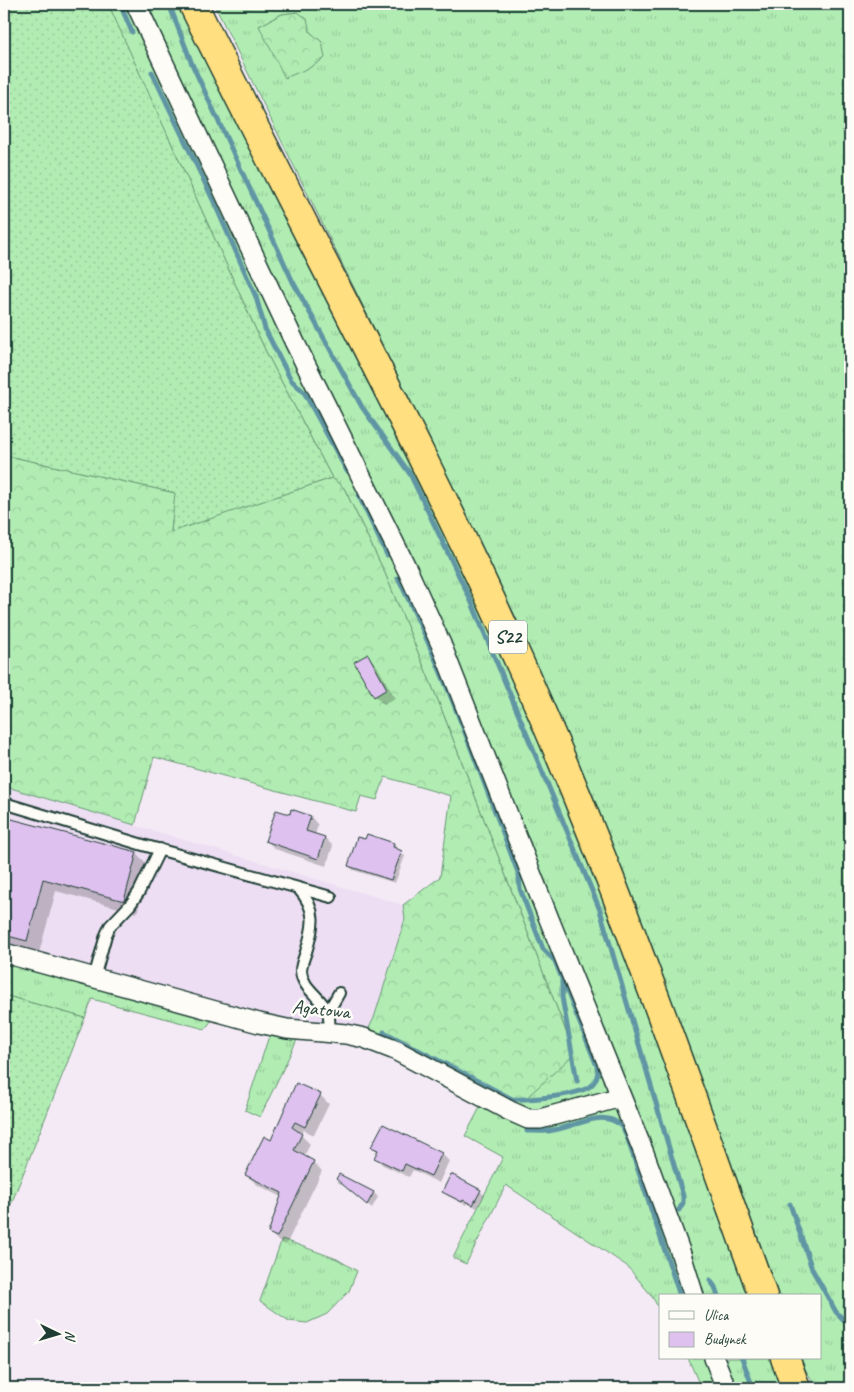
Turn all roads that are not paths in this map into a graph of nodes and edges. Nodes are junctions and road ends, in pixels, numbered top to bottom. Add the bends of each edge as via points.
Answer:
1 (136, 4) edge
2 (193, 4) edge
3 (4, 803) edge
4 (160, 849) junction
5 (298, 887) junction
6 (331, 897) dead end
7 (4, 953) edge
8 (94, 978) junction
9 (338, 993) dead end
10 (328, 1012) junction
11 (330, 1032) junction
12 (621, 1097) junction
13 (693, 1294) edge
14 (762, 1294) edge
15 (715, 1360) edge
16 (786, 1360) edge
17 (726, 1388) edge
18 (796, 1388) edge

1 - 12 street via 441,644
2 - 14 highway, S22 via 452,516 519,660 596,840
3 - 4 lane
4 - 5 lane
4 - 8 lane via 139,892 110,926
5 - 6 lane
5 - 10 lane via 309,901 313,916 312,933 301,973
7 - 8 street, Agatowa
8 - 11 street, Agatowa via 259,1023
9 - 10 lane
10 - 11 lane
11 - 12 street, Agatowa via 356,1035 388,1047 528,1119 545,1118
12 - 13 street via 677,1242
15 - 17 street
16 - 18 highway

